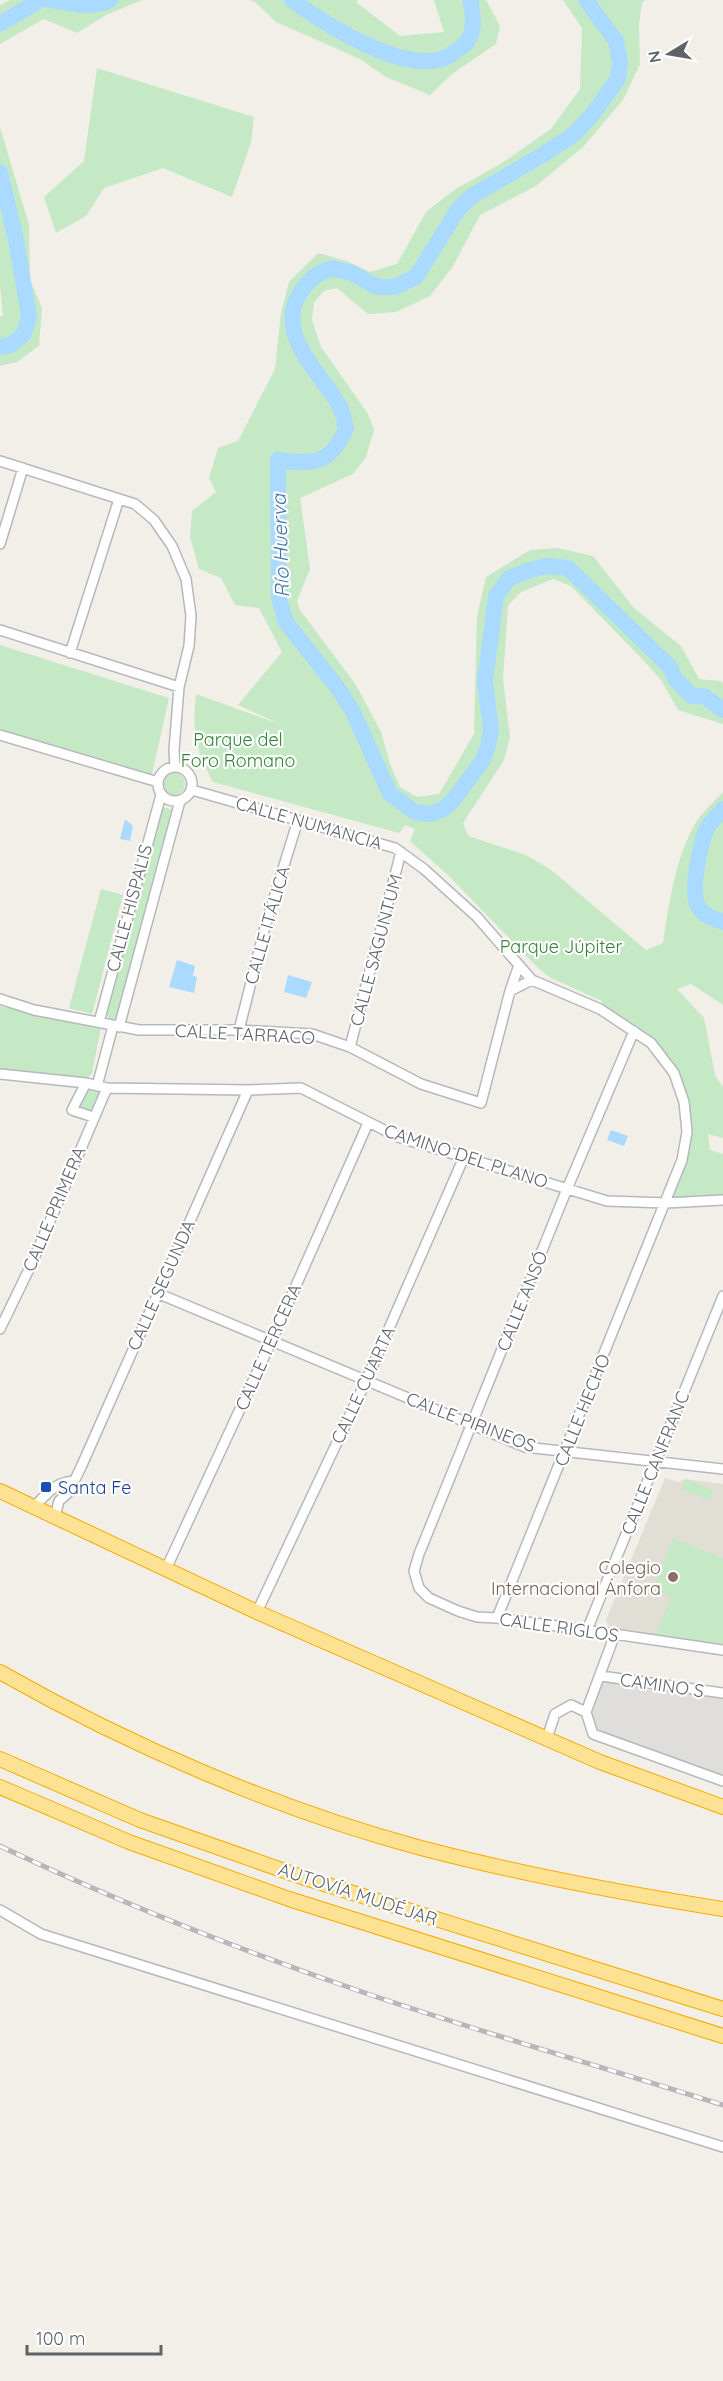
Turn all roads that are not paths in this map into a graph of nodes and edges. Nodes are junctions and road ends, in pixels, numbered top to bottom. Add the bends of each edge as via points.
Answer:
1 (0, 461) edge
2 (23, 468) junction
3 (119, 499) junction
4 (0, 544) edge
5 (0, 630) edge
6 (70, 653) junction
7 (179, 687) junction
8 (0, 735) edge
9 (176, 767) junction
10 (158, 782) junction
11 (192, 790) junction
12 (161, 795) junction
13 (180, 801) junction
14 (298, 820) junction
15 (401, 852) junction
16 (519, 964) junction
17 (532, 980) junction
18 (510, 991) junction
19 (0, 999) edge
20 (99, 1022) junction
21 (116, 1027) junction
22 (239, 1030) junction
23 (634, 1031) junction
24 (350, 1047) junction
25 (0, 1074) edge
26 (86, 1083) junction
27 (102, 1087) junction
28 (248, 1090) junction
29 (93, 1117) junction
30 (368, 1123) junction
31 (464, 1157) junction
32 (567, 1189) junction
33 (723, 1200) edge
34 (666, 1203) junction
35 (157, 1293) junction
36 (723, 1296) edge
37 (0, 1329) edge
38 (271, 1342) junction
39 (366, 1381) junction
40 (471, 1425) junction
41 (564, 1452) junction
42 (654, 1463) junction
43 (723, 1469) edge
44 (74, 1481) junction
45 (0, 1491) edge
46 (34, 1507) junction
47 (55, 1517) junction
48 (166, 1569) junction
49 (414, 1571) joint
50 (257, 1612) junction
51 (497, 1618) junction
52 (587, 1630) junction
53 (615, 1634) junction
54 (723, 1650) edge
55 (0, 1672) edge
56 (601, 1677) junction
57 (723, 1693) edge
58 (586, 1712) junction
59 (547, 1738) junction
60 (0, 1759) edge
61 (723, 1781) edge
62 (0, 1787) edge
63 (723, 1807) edge
64 (723, 1909) edge
65 (0, 1910) edge
66 (723, 2009) edge
67 (723, 2036) edge
68 (723, 2147) edge

1 - 2 street
2 - 3 street
2 - 4 street
3 - 6 street
3 - 7 street via 135,504 154,520 172,546 186,579 191,616 189,646
5 - 6 street
6 - 7 street
7 - 9 street
8 - 10 street
9 - 10 street via 162,772
9 - 11 street via 189,774
10 - 12 street
11 - 13 street
11 - 14 street, CALLE NUMANCIA
12 - 13 street via 169,801
12 - 20 street, CALLE HISPALIS
13 - 21 street, CALLE HISPALIS
14 - 15 street, CALLE NUMANCIA
14 - 22 street, CALLE ITÁLICA
15 - 16 street, CALLE NUMANCIA via 477,917
15 - 24 street, CALLE SAGUNTUM
16 - 17 street, CALLE NUMANCIA
16 - 18 street
17 - 18 street
17 - 23 street, CALLE NUMANCIA via 600,1009
18 - 24 street, CALLE TARRACO via 481,1103 421,1084
19 - 20 street, CALLE TARRACO via 34,1010
20 - 21 street, CALLE TARRACO
21 - 22 street, CALLE TARRACO
21 - 27 street, CALLE HISPALIS
22 - 24 street, CALLE TARRACO via 312,1034
23 - 32 street, CALLE ANSÓ
23 - 34 street, CALLE NUMANCIA via 651,1043 674,1073 684,1102 685,1151
25 - 26 street, CAMINO DEL PLANO
26 - 27 street, CAMINO DEL PLANO
26 - 29 street via 72,1110
27 - 28 street, CAMINO DEL PLANO
27 - 29 street, CALLE PRIMERA
28 - 30 street, CAMINO DEL PLANO via 301,1088
28 - 35 street, CALLE SEGUNDA
29 - 37 street, CALLE PRIMERA
30 - 31 street, CAMINO DEL PLANO via 398,1137
30 - 38 street, CALLE TERCERA
31 - 32 street, CAMINO DEL PLANO
31 - 39 street, CALLE CUARTA
32 - 34 street, CAMINO DEL PLANO via 607,1201
32 - 40 street, CALLE ANSÓ
33 - 34 street, CAMINO DEL PLANO
34 - 41 street, CALLE HECHO
35 - 38 street, CALLE PIRINEOS
35 - 44 street, CALLE SEGUNDA
36 - 42 street, CALLE CANFRANC
38 - 39 street, CALLE PIRINEOS
38 - 48 street, CALLE TERCERA
39 - 40 street, CALLE PIRINEOS
39 - 50 street, CALLE CUARTA
40 - 41 street, CALLE PIRINEOS via 525,1447
40 - 49 street, CALLE ANSÓ
41 - 42 street, CALLE PIRINEOS
41 - 51 street, CALLE HECHO
42 - 43 street, CALLE PIRINEOS
42 - 52 street, CALLE CANFRANC
44 - 46 street via 57,1485
44 - 47 street, CALLE SEGUNDA via 59,1501
45 - 46 highway
46 - 47 highway
47 - 48 highway
48 - 50 highway
49 - 51 street, CALLE RIGLOS via 419,1588 429,1598 477,1617
50 - 59 highway
51 - 52 street, CALLE RIGLOS
52 - 53 street, CALLE RIGLOS
53 - 54 street, CALLE RIGLOS
53 - 56 street
55 - 64 highway via 56,1704 217,1778 321,1816 504,1869
56 - 57 street, CAMINO S
56 - 58 street
58 - 59 street via 571,1705 555,1714
58 - 61 street via 593,1734
59 - 63 highway
60 - 66 highway, AUTOVÍA MUDÉJAR via 140,1820 299,1876
62 - 67 highway, AUTOVÍA MUDÉJAR via 129,1842 289,1899
65 - 68 street via 41,1934

